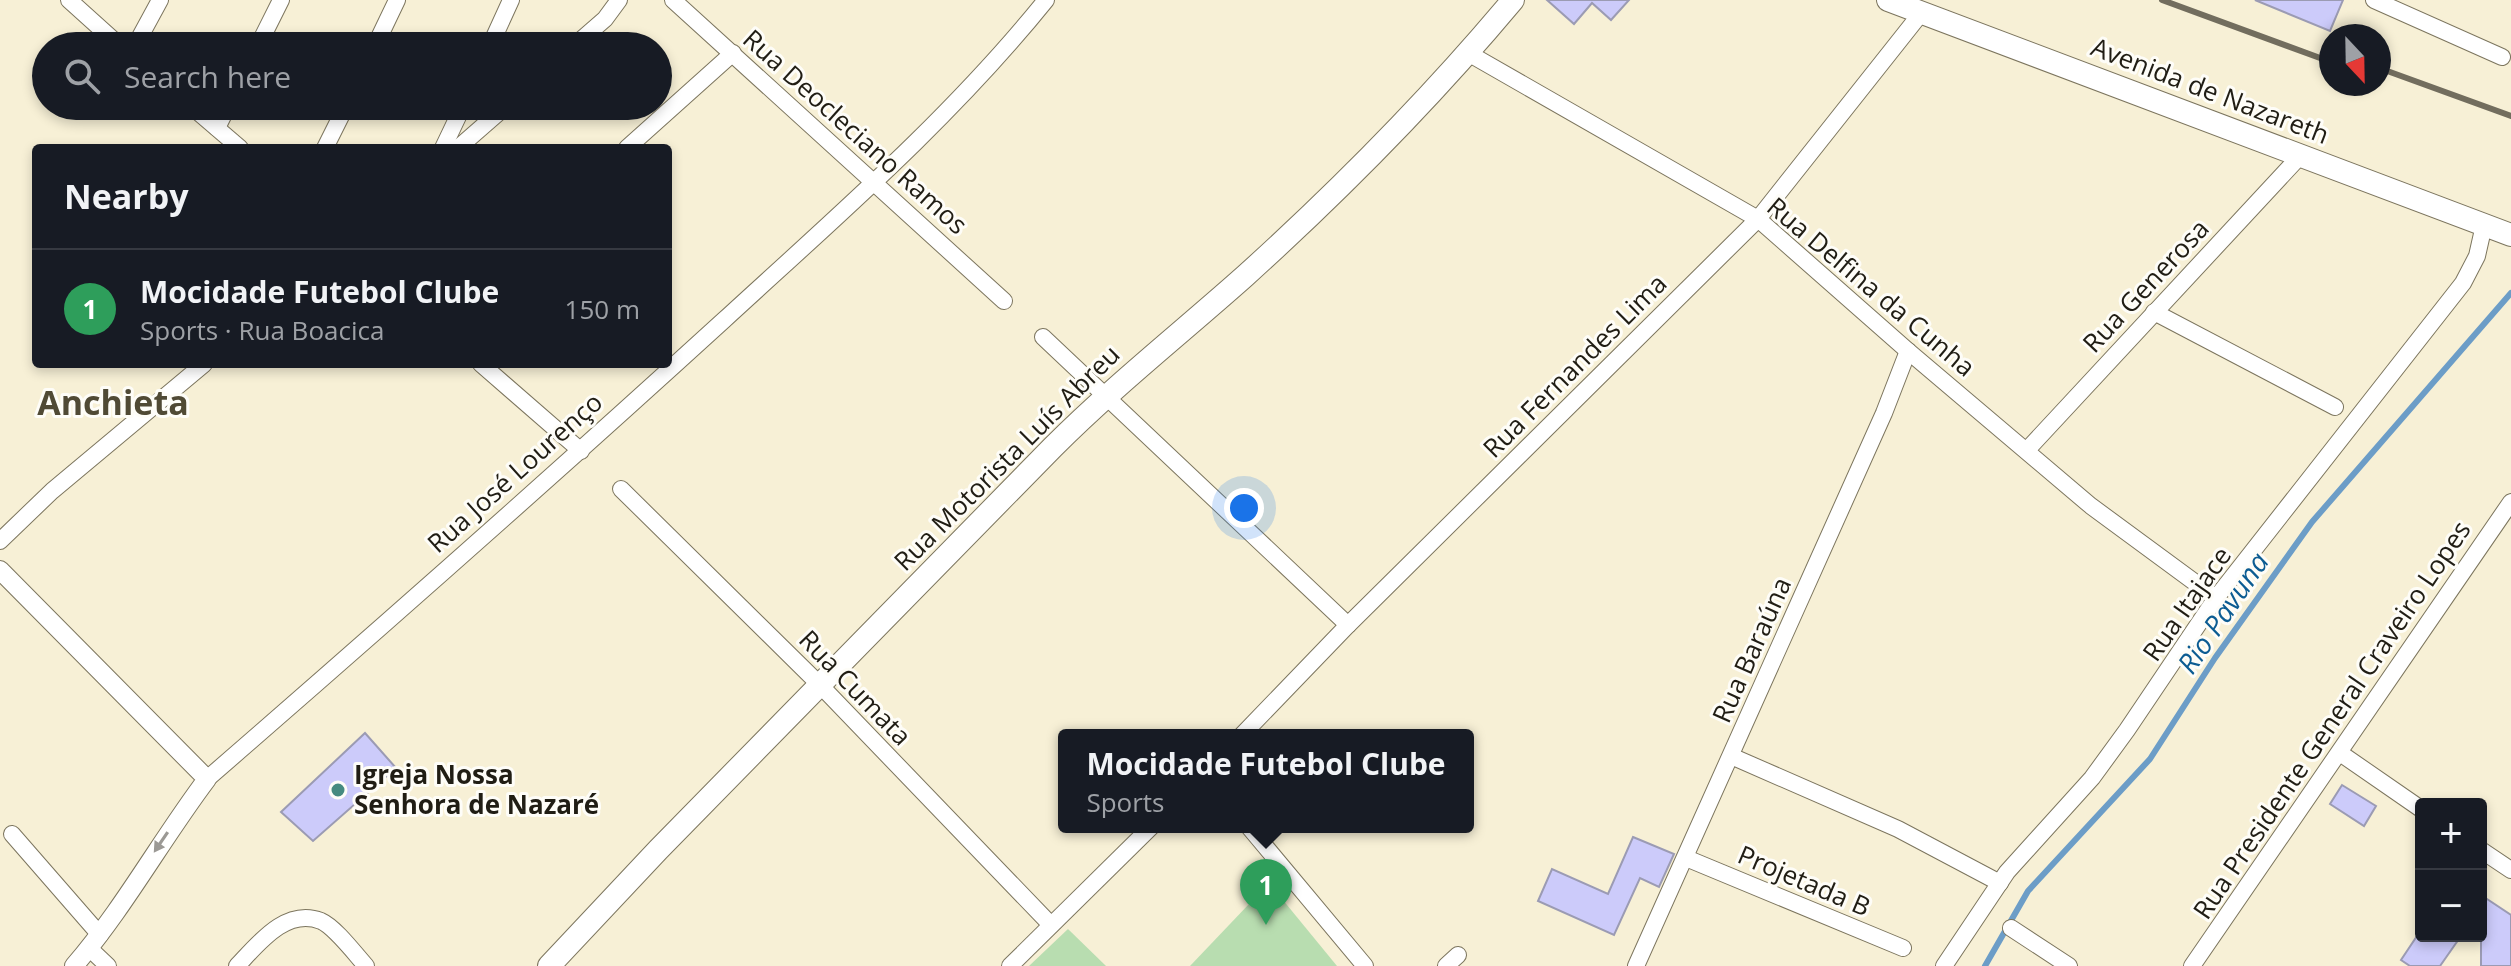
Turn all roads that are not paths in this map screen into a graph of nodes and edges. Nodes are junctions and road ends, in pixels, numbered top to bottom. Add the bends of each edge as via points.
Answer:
1 (69, 0) edge
2 (160, 0) edge
3 (281, 0) edge
4 (397, 0) edge
5 (511, 0) edge
6 (619, 0) edge
7 (673, 0) edge
8 (1046, 0) edge
9 (1513, 0) edge
10 (1888, 0) edge
11 (2377, 2) edge
12 (1922, 12) junction
13 (104, 32) edge
14 (143, 32) edge
15 (265, 32) edge
16 (382, 32) edge
17 (496, 32) edge
18 (590, 32) edge
19 (733, 53) junction
20 (1468, 53) junction
21 (2502, 57) dead end
22 (672, 108) edge
23 (208, 120) edge
24 (221, 120) edge
25 (339, 120) edge
26 (456, 120) edge
27 (490, 120) edge
28 (658, 120) edge
29 (217, 128) junction
30 (235, 144) edge
31 (327, 144) edge
32 (445, 144) edge
33 (463, 144) edge
34 (631, 144) edge
35 (2301, 155) junction
36 (875, 182) junction
37 (1758, 219) junction
38 (2484, 225) junction
39 (2509, 235) edge
40 (1004, 301) dead end
41 (2154, 312) junction
42 (1043, 337) dead end
43 (1908, 351) junction
44 (199, 368) edge
45 (486, 368) edge
46 (672, 368) edge
47 (672, 368) edge
48 (1106, 395) junction
49 (2335, 407) dead end
50 (2027, 450) junction
51 (581, 451) junction
52 (621, 489) dead end
53 (2511, 502) edge
54 (0, 541) edge
55 (0, 570) edge
56 (2216, 598) junction
57 (1348, 625) junction
58 (821, 686) junction
59 (1248, 729) edge
60 (2340, 753) junction
61 (1731, 756) junction
62 (207, 779) junction
63 (2415, 805) edge
64 (1145, 833) edge
65 (1254, 833) edge
66 (12, 834) dead end
67 (2487, 854) edge
68 (1686, 858) junction
69 (2511, 870) edge
70 (2000, 883) junction
71 (1051, 925) junction
72 (2011, 928) dead end
73 (95, 942) junction
74 (1903, 948) dead end
75 (74, 966) edge
76 (108, 966) edge
77 (237, 966) edge
78 (366, 966) edge
79 (549, 966) edge
80 (1010, 966) edge
81 (1365, 966) edge
82 (1636, 966) edge
83 (1944, 966) edge
84 (2069, 966) edge
85 (2192, 966) edge

1 - 13 street
2 - 14 street
3 - 15 street
4 - 16 street
5 - 17 street
6 - 18 street
7 - 19 street, Rua Deocleciano Ramos
8 - 36 street, Rua José Lourenço via 1002,54
9 - 20 main road, Rua Motorista Luís Abreu
10 - 12 main road, Avenida de Nazareth
11 - 21 street
12 - 35 main road, Avenida de Nazareth
12 - 37 street, Rua Fernandes Lima
19 - 22 street
19 - 36 street, Rua Deocleciano Ramos
20 - 37 street, Rua Delfina da Cunha
20 - 48 main road, Rua Motorista Luís Abreu via 1345,182
23 - 29 street
24 - 29 street
25 - 31 street
26 - 32 street
27 - 33 street
28 - 34 street
29 - 30 street
35 - 38 main road, Avenida de Nazareth
35 - 41 street, Rua Generosa
36 - 40 street, Rua Deocleciano Ramos
36 - 46 street, Rua José Lourenço
37 - 43 street, Rua Delfina da Cunha
37 - 57 street, Rua Fernandes Lima
38 - 39 main road, Avenida de Nazareth
38 - 56 street, Rua Itajace via 2477,256 2456,294
41 - 49 street
41 - 50 street, Rua Generosa
42 - 48 street
43 - 50 street, Rua Delfina da Cunha
43 - 61 street, Rua Baraúna
44 - 54 street
45 - 51 street
47 - 51 street, Rua José Lourenço
48 - 57 street
48 - 58 main road, Rua Motorista Luís Abreu
50 - 56 street, Rua Delfina da Cunha via 2091,506
51 - 62 street, Rua José Lourenço
52 - 58 street, Rua Cumata
53 - 60 street, Rua Presidente General Craveiro Lopes
55 - 62 street
56 - 70 street, Rua Itajace via 2101,766
57 - 59 street, Rua Fernandes Lima
58 - 71 street, Rua Cumata
58 - 79 main road, Rua Motorista Luís Abreu
60 - 63 street
60 - 85 street, Rua Presidente General Craveiro Lopes
61 - 68 street, Rua Baraúna
61 - 70 street via 1898,829
62 -> 73 street, Rua José Lourenço
64 - 71 street
65 - 81 street
66 - 73 street
67 - 69 street
68 - 74 street, Projetada B
68 - 82 street, Rua Baraúna
70 - 83 street, Rua Itajace
71 - 80 street
72 - 84 street
73 - 75 street, Rua José Lourenço
73 - 76 street
77 - 78 street via 282,924 299,920 326,924

